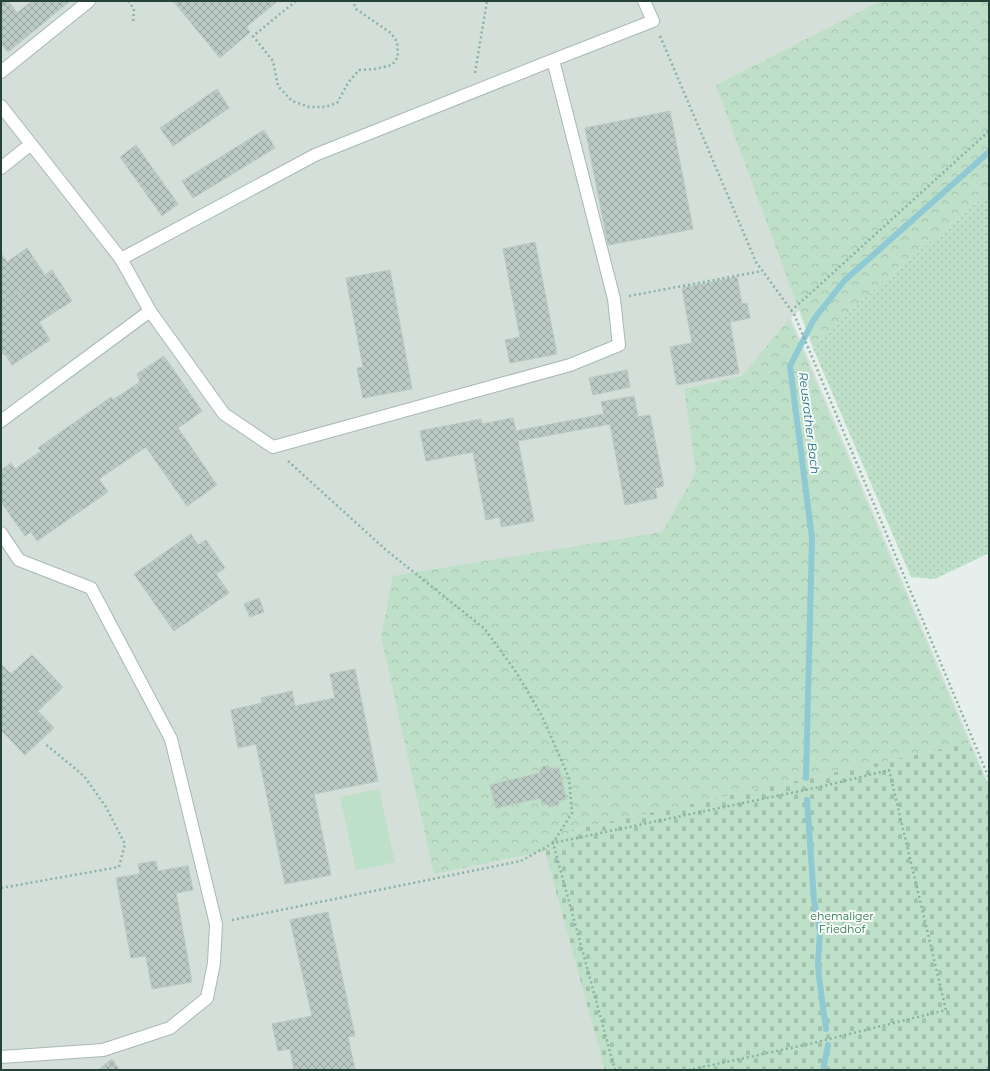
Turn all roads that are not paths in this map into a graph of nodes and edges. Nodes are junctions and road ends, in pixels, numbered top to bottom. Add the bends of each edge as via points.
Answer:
1 (89, 1) edge
2 (644, 1) edge
3 (553, 60) junction
4 (1, 72) edge
5 (1, 106) edge
6 (31, 144) junction
7 (1, 168) edge
8 (121, 259) junction
9 (150, 311) junction
10 (1, 421) edge
11 (1, 533) edge
12 (1, 1057) edge

1 - 4 lane
2 - 3 lane via 653,21
3 - 8 lane via 316,155
3 - 9 lane via 614,299 619,345 570,365 273,447 224,414
5 - 6 lane
6 - 7 lane
6 - 8 lane
8 - 9 lane
9 - 10 lane
11 - 12 lane via 19,560 91,588 171,740 216,924 214,963 207,998 170,1028 103,1050

